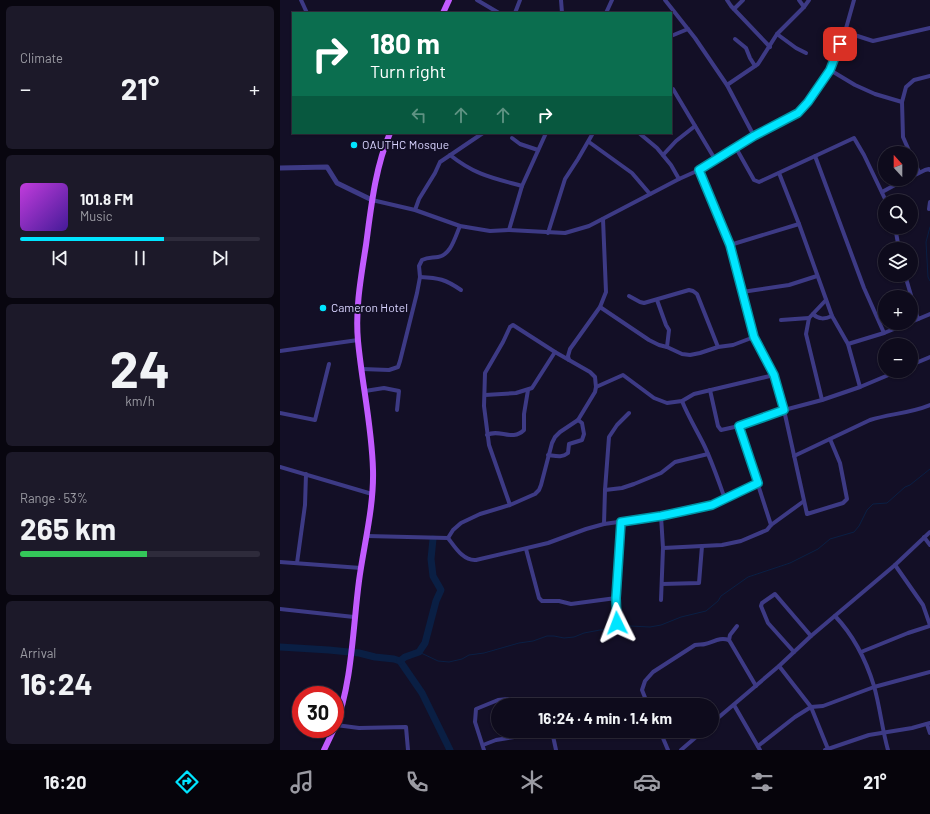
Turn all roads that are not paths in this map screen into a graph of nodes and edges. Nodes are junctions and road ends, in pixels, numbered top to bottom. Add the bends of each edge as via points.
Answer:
1 (301, 0) edge
2 (449, 0) edge
3 (477, 0) edge
4 (520, 0) edge
5 (561, 0) edge
6 (612, 0) edge
7 (665, 0) edge
8 (727, 0) edge
9 (743, 0) edge
10 (799, 0) edge
11 (809, 0) edge
12 (854, 0) edge
13 (804, 7) junction
14 (734, 9) junction
15 (307, 12) edge
16 (443, 12) edge
17 (497, 12) edge
18 (515, 12) edge
19 (563, 12) edge
20 (606, 12) edge
21 (930, 28) edge
22 (688, 29) junction
23 (845, 32) junction
24 (777, 34) junction
25 (672, 36) edge
26 (736, 39) dead end
27 (770, 47) junction
28 (806, 53) dead end
29 (755, 66) junction
30 (830, 70) junction
31 (930, 76) edge
32 (727, 85) junction
33 (672, 89) edge
34 (902, 102) junction
35 (695, 126) junction
36 (390, 134) edge
37 (482, 134) edge
38 (546, 134) edge
39 (593, 134) edge
40 (640, 134) edge
41 (754, 136) junction
42 (512, 138) dead end
43 (589, 142) junction
44 (907, 146) edge
45 (736, 148) junction
46 (538, 150) junction
47 (450, 155) junction
48 (663, 155) junction
49 (815, 156) junction
50 (716, 161) junction
51 (280, 168) edge
52 (699, 170) junction
53 (930, 170) edge
54 (919, 172) edge
55 (779, 173) junction
56 (679, 178) junction
57 (522, 186) junction
58 (893, 186) edge
59 (882, 192) joint
60 (650, 194) junction
61 (372, 200) junction
62 (930, 202) edge
63 (928, 208) dead end
64 (415, 210) junction
65 (603, 219) junction
66 (799, 224) junction
67 (460, 226) junction
68 (509, 230) junction
69 (548, 233) junction
70 (730, 245) junction
71 (817, 276) junction
72 (420, 277) junction
73 (461, 290) dead end
74 (742, 292) junction
75 (629, 296) dead end
76 (657, 300) junction
77 (826, 300) junction
78 (600, 307) junction
79 (813, 314) junction
80 (930, 314) edge
81 (832, 316) junction
82 (809, 318) junction
83 (918, 319) edge
84 (782, 320) dead end
85 (893, 330) edge
86 (884, 334) junction
87 (754, 337) junction
88 (358, 340) junction
89 (848, 344) junction
90 (667, 347) junction
91 (718, 347) junction
92 (280, 351) edge
93 (555, 352) junction
94 (930, 356) edge
95 (569, 360) junction
96 (918, 362) edge
97 (329, 364) dead end
98 (362, 369) junction
99 (774, 375) junction
100 (881, 378) edge
101 (596, 387) junction
102 (860, 387) junction
103 (528, 390) junction
104 (710, 390) junction
105 (365, 391) junction
106 (485, 395) junction
107 (822, 400) junction
108 (682, 401) junction
109 (930, 405) edge
110 (397, 410) dead end
111 (784, 410) junction
112 (280, 413) edge
113 (629, 413) dead end
114 (578, 420) junction
115 (739, 426) junction
116 (487, 435) junction
117 (830, 439) junction
118 (708, 454) junction
119 (548, 455) junction
120 (794, 456) junction
121 (280, 467) edge
122 (306, 474) junction
123 (758, 483) junction
124 (604, 490) junction
125 (372, 494) junction
126 (725, 499) junction
127 (804, 501) junction
128 (510, 505) junction
129 (661, 516) junction
130 (621, 522) junction
131 (604, 524) junction
132 (771, 524) junction
133 (930, 532) edge
134 (367, 536) junction
135 (448, 538) junction
136 (924, 538) junction
137 (930, 545) edge
138 (702, 546) junction
139 (663, 548) junction
140 (526, 549) junction
141 (280, 562) edge
142 (297, 563) junction
143 (895, 565) junction
144 (361, 568) junction
145 (662, 584) junction
146 (616, 598) junction
147 (661, 600) dead end
148 (280, 609) edge
149 (835, 616) junction
150 (354, 617) junction
151 (617, 623) dead end
152 (737, 626) dead end
153 (930, 626) edge
154 (811, 636) junction
155 (729, 640) junction
156 (794, 652) junction
157 (861, 652) junction
158 (779, 666) junction
159 (930, 672) edge
160 (756, 686) junction
161 (874, 687) junction
162 (344, 690) edge
163 (645, 698) edge
164 (491, 703) edge
165 (734, 705) junction
166 (811, 707) junction
167 (719, 717) edge
168 (929, 724) edge
169 (344, 727) edge
170 (882, 732) junction
171 (930, 733) edge
172 (330, 738) edge
173 (508, 738) edge
174 (553, 738) edge
175 (663, 738) edge
176 (695, 738) edge
177 (483, 744) junction
178 (759, 748) edge
179 (827, 749) edge
180 (324, 750) edge
181 (408, 750) edge
182 (484, 750) edge
183 (556, 750) edge
184 (668, 750) edge
185 (681, 750) edge
186 (888, 750) edge

1 - 15 street
2 - 16 main road
3 - 17 street
4 - 18 street
5 - 19 street
6 - 20 street
7 - 22 street
8 - 14 street
9 - 14 street
10 - 13 street
11 - 13 street
12 - 23 street
13 - 24 street
14 - 27 street
21 - 23 street via 873,41
22 - 25 street
22 - 32 street
23 - 30 street
24 - 27 street
24 - 28 street
26 - 29 street via 746,48
27 - 29 street
29 - 32 street
30 - 34 street via 856,86
30 - 41 street via 798,113
31 - 34 street via 910,82 906,86
32 - 41 street
33 - 35 street
34 - 44 street via 903,137
35 - 48 street
35 - 50 street
36 - 61 main road
37 - 47 street
38 - 46 street
39 - 43 street
40 - 48 street
41 - 45 street
42 - 46 street via 520,144
43 - 60 street via 632,173
43 - 69 street via 565,179
45 - 50 street
45 - 55 street via 756,181
46 - 57 street
47 - 57 street via 480,174
47 - 64 street via 440,162
48 - 56 street
49 - 55 street
49 - 59 street via 854,138
49 - 86 street via 864,288
50 - 52 street
51 - 61 street via 327,167 337,183
52 - 56 street
52 - 70 street
53 - 54 street
55 - 66 street
56 - 60 street
57 - 68 street
58 - 59 street
60 - 65 street
61 - 64 street
61 - 88 main road via 357,311
62 - 63 street
64 - 67 street
65 - 69 street via 577,230
65 - 78 street via 606,292
66 - 70 street
66 - 71 street
67 - 68 street via 490,231
67 - 72 street via 447,253 422,260 419,266
68 - 69 street
70 - 74 street
71 - 74 street via 789,285
71 - 77 street
72 - 73 street via 448,281
72 - 98 street via 398,366 389,370
74 - 87 street
75 - 76 street via 644,303
76 - 90 street via 669,330
76 - 91 street via 682,292 693,291 697,294
77 - 79 street
77 - 81 street
78 - 90 street via 649,340
78 - 95 street via 570,349
79 - 81 street via 821,319
79 - 82 street
80 - 83 street
81 - 89 street
82 - 84 street
82 - 107 street via 806,334
85 - 86 street
86 - 89 street
87 - 91 street via 733,345
87 - 99 street
88 - 92 street
88 - 98 main road
89 - 102 street
90 - 91 street via 690,355
93 - 95 street
93 - 103 street via 532,388
93 - 106 street via 516,326 510,327 485,373
94 - 96 street
95 - 101 street via 596,377
97 - 112 street via 315,420
98 - 105 main road
99 - 104 street
99 - 111 street
100 - 102 street
101 - 108 street via 623,375 654,398 667,403
101 - 114 street
102 - 107 street
103 - 106 street
103 - 116 street via 524,430 514,435
104 - 108 street via 694,394
104 - 115 street via 719,429
105 - 110 street via 384,388 399,391
105 - 125 main road via 373,471
106 - 116 street
107 - 111 street
108 - 118 street
109 - 117 street via 879,417
111 - 115 street
111 - 120 street
113 - 124 street via 608,437
114 - 119 street via 555,437
114 - 119 street via 582,423 582,440 569,444 565,456
115 - 123 street
116 - 128 street
117 - 120 street
117 - 127 street via 840,463 847,499 843,503 810,514 806,513
118 - 124 street via 675,462 661,473 634,484
118 - 126 street
119 - 128 street via 539,490
120 - 127 street
121 - 122 street
122 - 125 street
122 - 142 street via 305,505
123 - 126 street
123 - 132 street
124 - 131 street
125 - 134 main road
126 - 129 street
127 - 132 street
128 - 135 street via 461,523
129 - 130 street
129 - 139 street
130 - 131 street
130 - 146 street
131 - 140 street
132 - 138 street via 767,530 741,541
133 - 136 street
134 - 135 street
134 - 144 main road
135 - 140 street via 470,561
136 - 137 street
136 - 143 street
138 - 139 street
138 - 145 street via 699,583
139 - 145 street
140 - 146 street via 538,598 542,601 571,604
141 - 142 street
142 - 144 street
143 - 149 street
143 - 153 street via 923,605
144 - 150 main road
145 - 147 street
146 - 151 street
148 - 150 street
149 - 154 street
149 - 157 street via 847,628
150 - 162 main road
152 - 155 street
153 - 157 street
154 - 156 street
154 - 156 street via 775,594 762,603 768,623
155 - 160 street
155 - 163 street via 724,638 695,645 653,672 643,685
156 - 158 street
157 - 161 street
158 - 160 street
158 - 166 street
159 - 161 street
160 - 165 street
161 - 166 street via 823,706
161 - 170 street
164 - 177 street via 476,709 475,722
165 - 167 street
165 - 178 street
166 - 178 street via 795,717
166 - 179 street
168 - 170 street
168 - 171 street
169 - 181 street via 406,726
170 - 179 street via 868,734
170 - 186 street
172 - 180 main road
173 - 177 street
174 - 183 street
175 - 184 street
176 - 185 street
177 - 182 street

